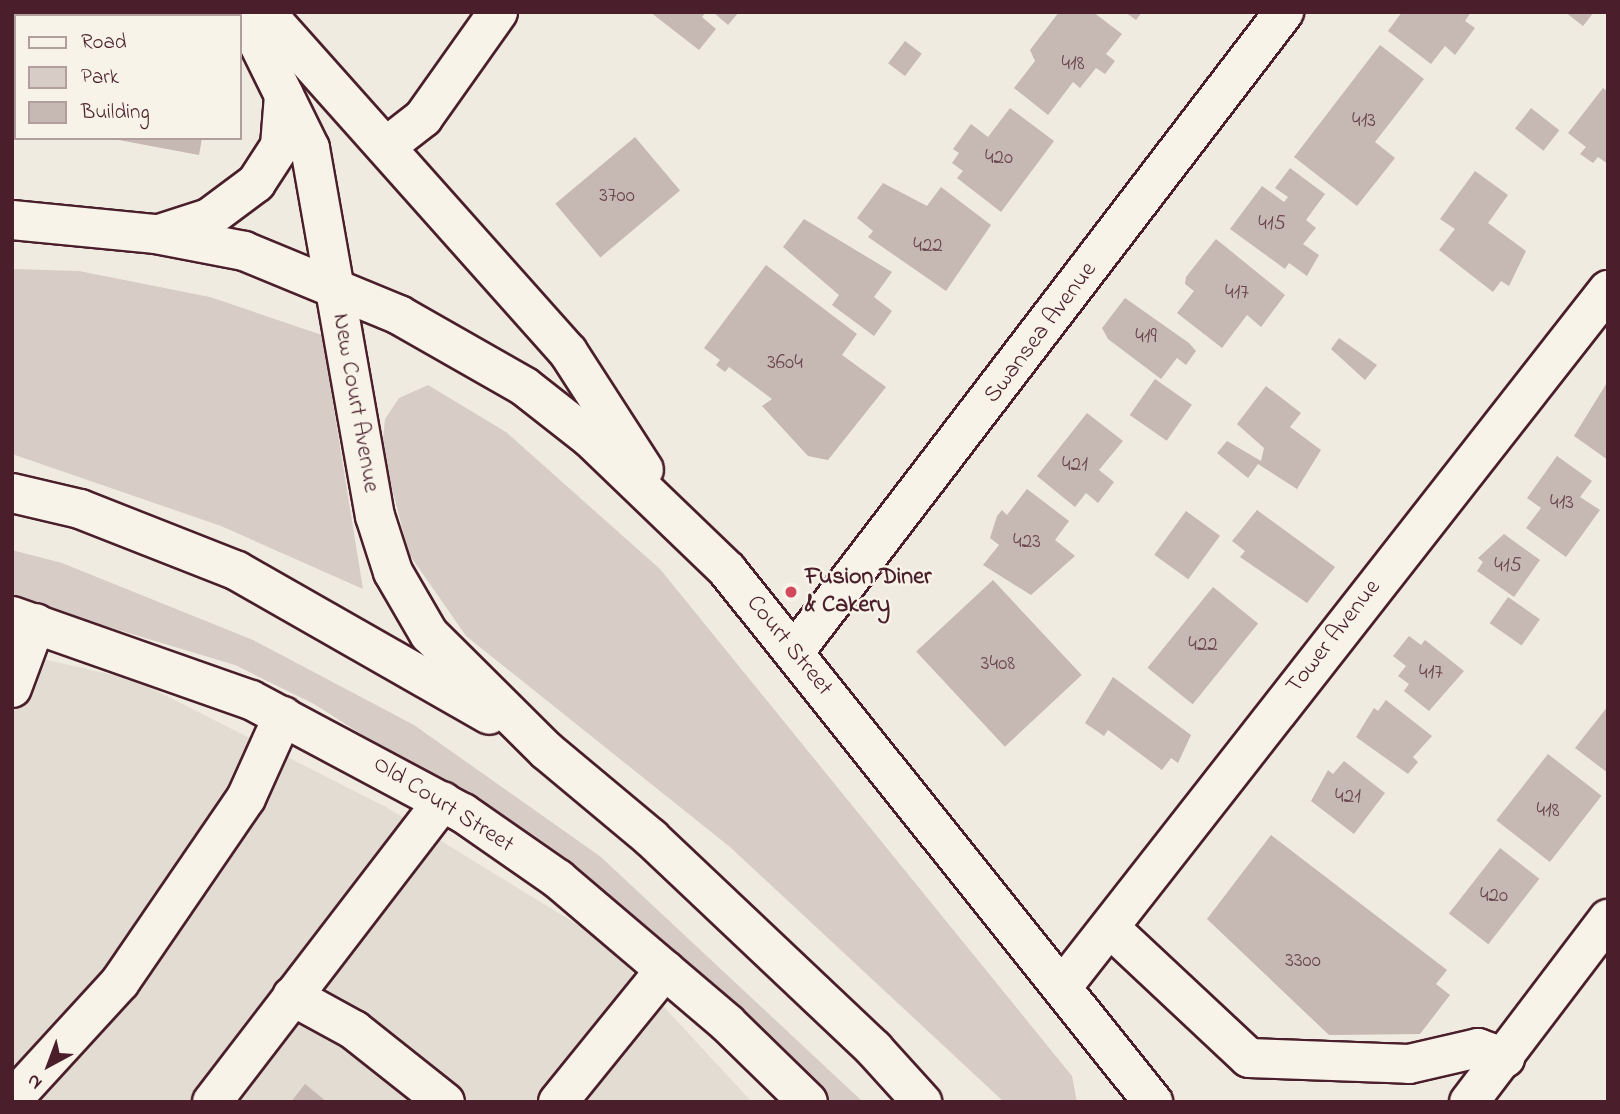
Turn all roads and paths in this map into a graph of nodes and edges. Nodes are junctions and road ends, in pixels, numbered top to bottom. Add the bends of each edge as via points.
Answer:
1 (498, 12) edge
2 (1284, 12) edge
3 (261, 13) edge
4 (284, 89) junction
5 (387, 146) junction
6 (12, 220) edge
7 (156, 234) junction
8 (336, 289) junction
9 (1608, 290) edge
10 (12, 493) edge
11 (672, 513) junction
12 (24, 619) edge
13 (795, 652) junction
14 (12, 688) edge
15 (283, 716) junction
16 (547, 751) junction
17 (443, 801) junction
18 (1608, 919) edge
19 (1110, 929) junction
20 (665, 970) junction
21 (1063, 986) junction
22 (292, 996) junction
23 (874, 1049) junction
24 (1505, 1058) junction
25 (1139, 1093) edge
26 (12, 1100) edge
27 (212, 1102) edge
28 (445, 1102) edge
29 (558, 1102) edge
30 (808, 1102) edge
31 (922, 1102) edge
32 (944, 1102) edge
33 (1176, 1102) edge
34 (1469, 1102) edge

1 - 5 main road via 424,118
2 - 13 main road, Swansea Avenue
3 - 4 main road, New Court Avenue
3 - 5 main road, New Court Avenue
4 - 7 main road via 280,146 256,183 209,218
4 - 8 main road, New Court Avenue via 310,148
5 - 11 main road, New Court Avenue via 568,352
6 - 7 main road, Court Street
7 - 8 main road, Court Street via 244,251
8 - 11 main road, Court Street via 399,315 525,387
8 - 16 main road, New Court Avenue via 362,455 393,572 429,634
9 - 19 main road, Tower Avenue
10 - 16 main road via 80,509 237,571 383,648
11 - 13 main road, Court Street
12 - 14 main road
12 - 15 main road, Old Court Street
13 - 21 main road, Court Street
15 - 17 main road, Old Court Street
15 - 26 main road via 246,798 120,982
16 - 23 main road via 651,838
17 - 20 main road, Old Court Street via 558,879
17 - 22 main road
18 - 24 main road
19 - 21 main road, Tower Avenue
19 - 24 main road via 1249,1058 1409,1064 1478,1048
20 - 29 main road
20 - 30 main road, Old Court Street
21 - 25 main road, Court Street
22 - 27 main road
22 - 28 main road via 354,1030
23 - 31 main road
23 - 32 main road
24 - 34 main road
25 - 33 main road, Court Street

